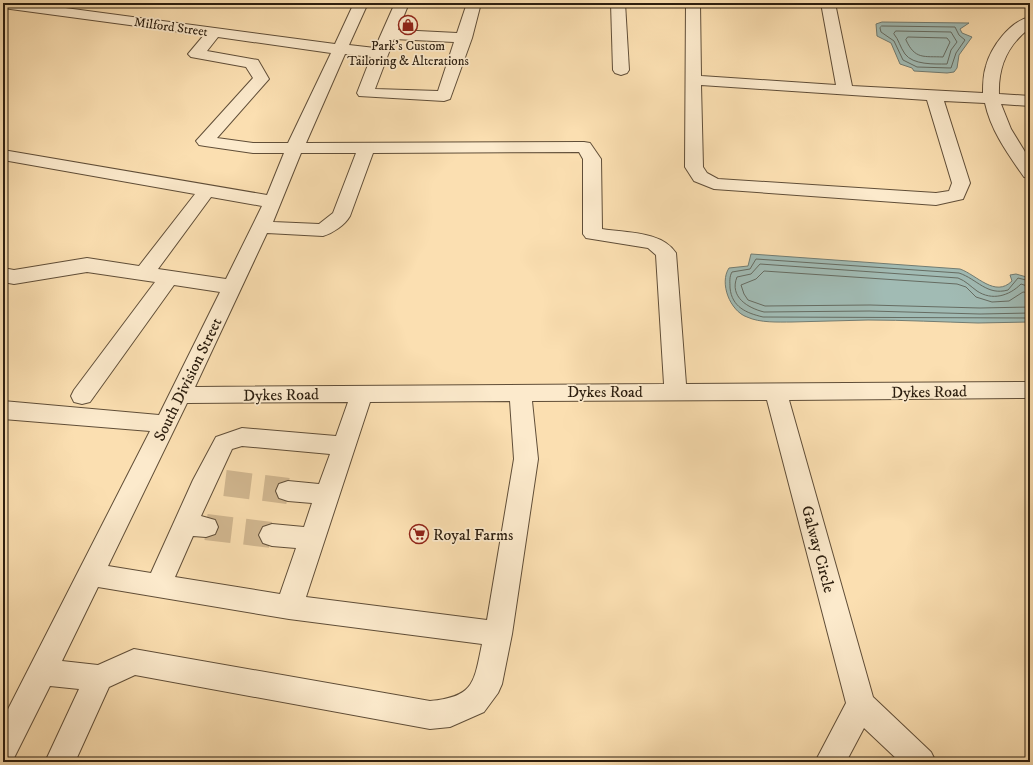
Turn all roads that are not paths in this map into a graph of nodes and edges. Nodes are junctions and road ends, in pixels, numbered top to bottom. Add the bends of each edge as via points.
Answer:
1 (361, 3) edge
2 (402, 3) edge
3 (474, 3) edge
4 (618, 3) edge
5 (693, 3) edge
6 (828, 3) edge
7 (3, 4) edge
8 (1030, 21) edge
9 (215, 32) junction
10 (388, 34) junction
11 (464, 38) junction
12 (338, 49) junction
13 (380, 53) junction
14 (621, 70) dead end
15 (693, 80) junction
16 (845, 90) junction
17 (934, 96) junction
18 (992, 99) junction
19 (1030, 102) edge
20 (295, 147) junction
21 (367, 147) junction
22 (3, 155) edge
23 (1030, 173) edge
24 (207, 190) junction
25 (273, 202) junction
26 (260, 227) junction
27 (144, 273) junction
28 (3, 275) edge
29 (169, 276) junction
30 (232, 287) junction
31 (1030, 390) edge
32 (675, 391) junction
33 (520, 392) junction
34 (776, 392) junction
35 (362, 393) junction
36 (180, 395) junction
37 (82, 396) dead end
38 (3, 410) edge
39 (166, 424) junction
40 (344, 446) junction
41 (288, 491) tunnel mouth
42 (327, 495) junction
43 (272, 535) tunnel mouth
44 (312, 539) junction
45 (91, 575) junction
46 (158, 586) junction
47 (289, 607) junction
48 (498, 634) junction
49 (42, 672) junction
50 (99, 678) junction
51 (861, 705) junction
52 (3, 750) edge
53 (60, 762) edge
54 (830, 762) edge
55 (921, 762) edge

1 - 12 street, South Division Street
2 - 10 street
3 - 11 street
4 - 14 street
5 - 15 street
6 - 16 street
7 - 9 street, Milford Street
8 - 18 street via 1010,37 994,60 990,78
9 - 12 street, Milford Street
9 - 20 street via 196,54 252,63 261,79 205,141 252,148
10 - 11 street
10 - 13 street
11 - 13 street via 444,96 365,93
12 - 13 street, Milford Street
12 - 20 street, South Division Street
15 - 16 street
15 - 17 street via 694,167 700,177 714,184 936,199 957,195 961,183
16 - 17 street
17 - 18 street
18 - 19 street
18 - 23 street via 1004,134
20 - 21 street
20 - 25 street, South Division Street
21 - 26 street via 340,216 323,230
21 - 32 street via 584,147 592,159 593,234 654,243 666,253
22 - 24 street
24 - 25 street
24 - 27 street
25 - 26 street, South Division Street
26 - 30 street, South Division Street
27 - 28 street via 87,265 14,277
27 - 29 street
29 - 30 street
29 - 37 street
30 - 36 street, South Division Street
31 - 34 street, Dykes Road
32 - 33 street, Dykes Road
32 - 34 street, Dykes Road
33 - 35 street, Dykes Road
33 - 48 street via 526,459
34 - 51 street, Galway Circle
35 - 36 street, Dykes Road
35 - 40 street
36 - 39 street, South Division Street
38 - 39 street
39 - 45 street, South Division Street
40 - 42 street
40 - 46 street via 242,437 224,443 215,481 196,526
41 - 42 street
42 - 44 street
43 - 44 street
44 - 47 street
45 - 46 street
45 - 49 street, South Division Street
46 - 47 street
47 - 48 street
48 - 50 street via 488,684 474,702 450,713 430,715 134,662
49 - 50 street
49 - 52 street, South Division Street
50 - 53 street
51 - 54 street
51 - 55 street

